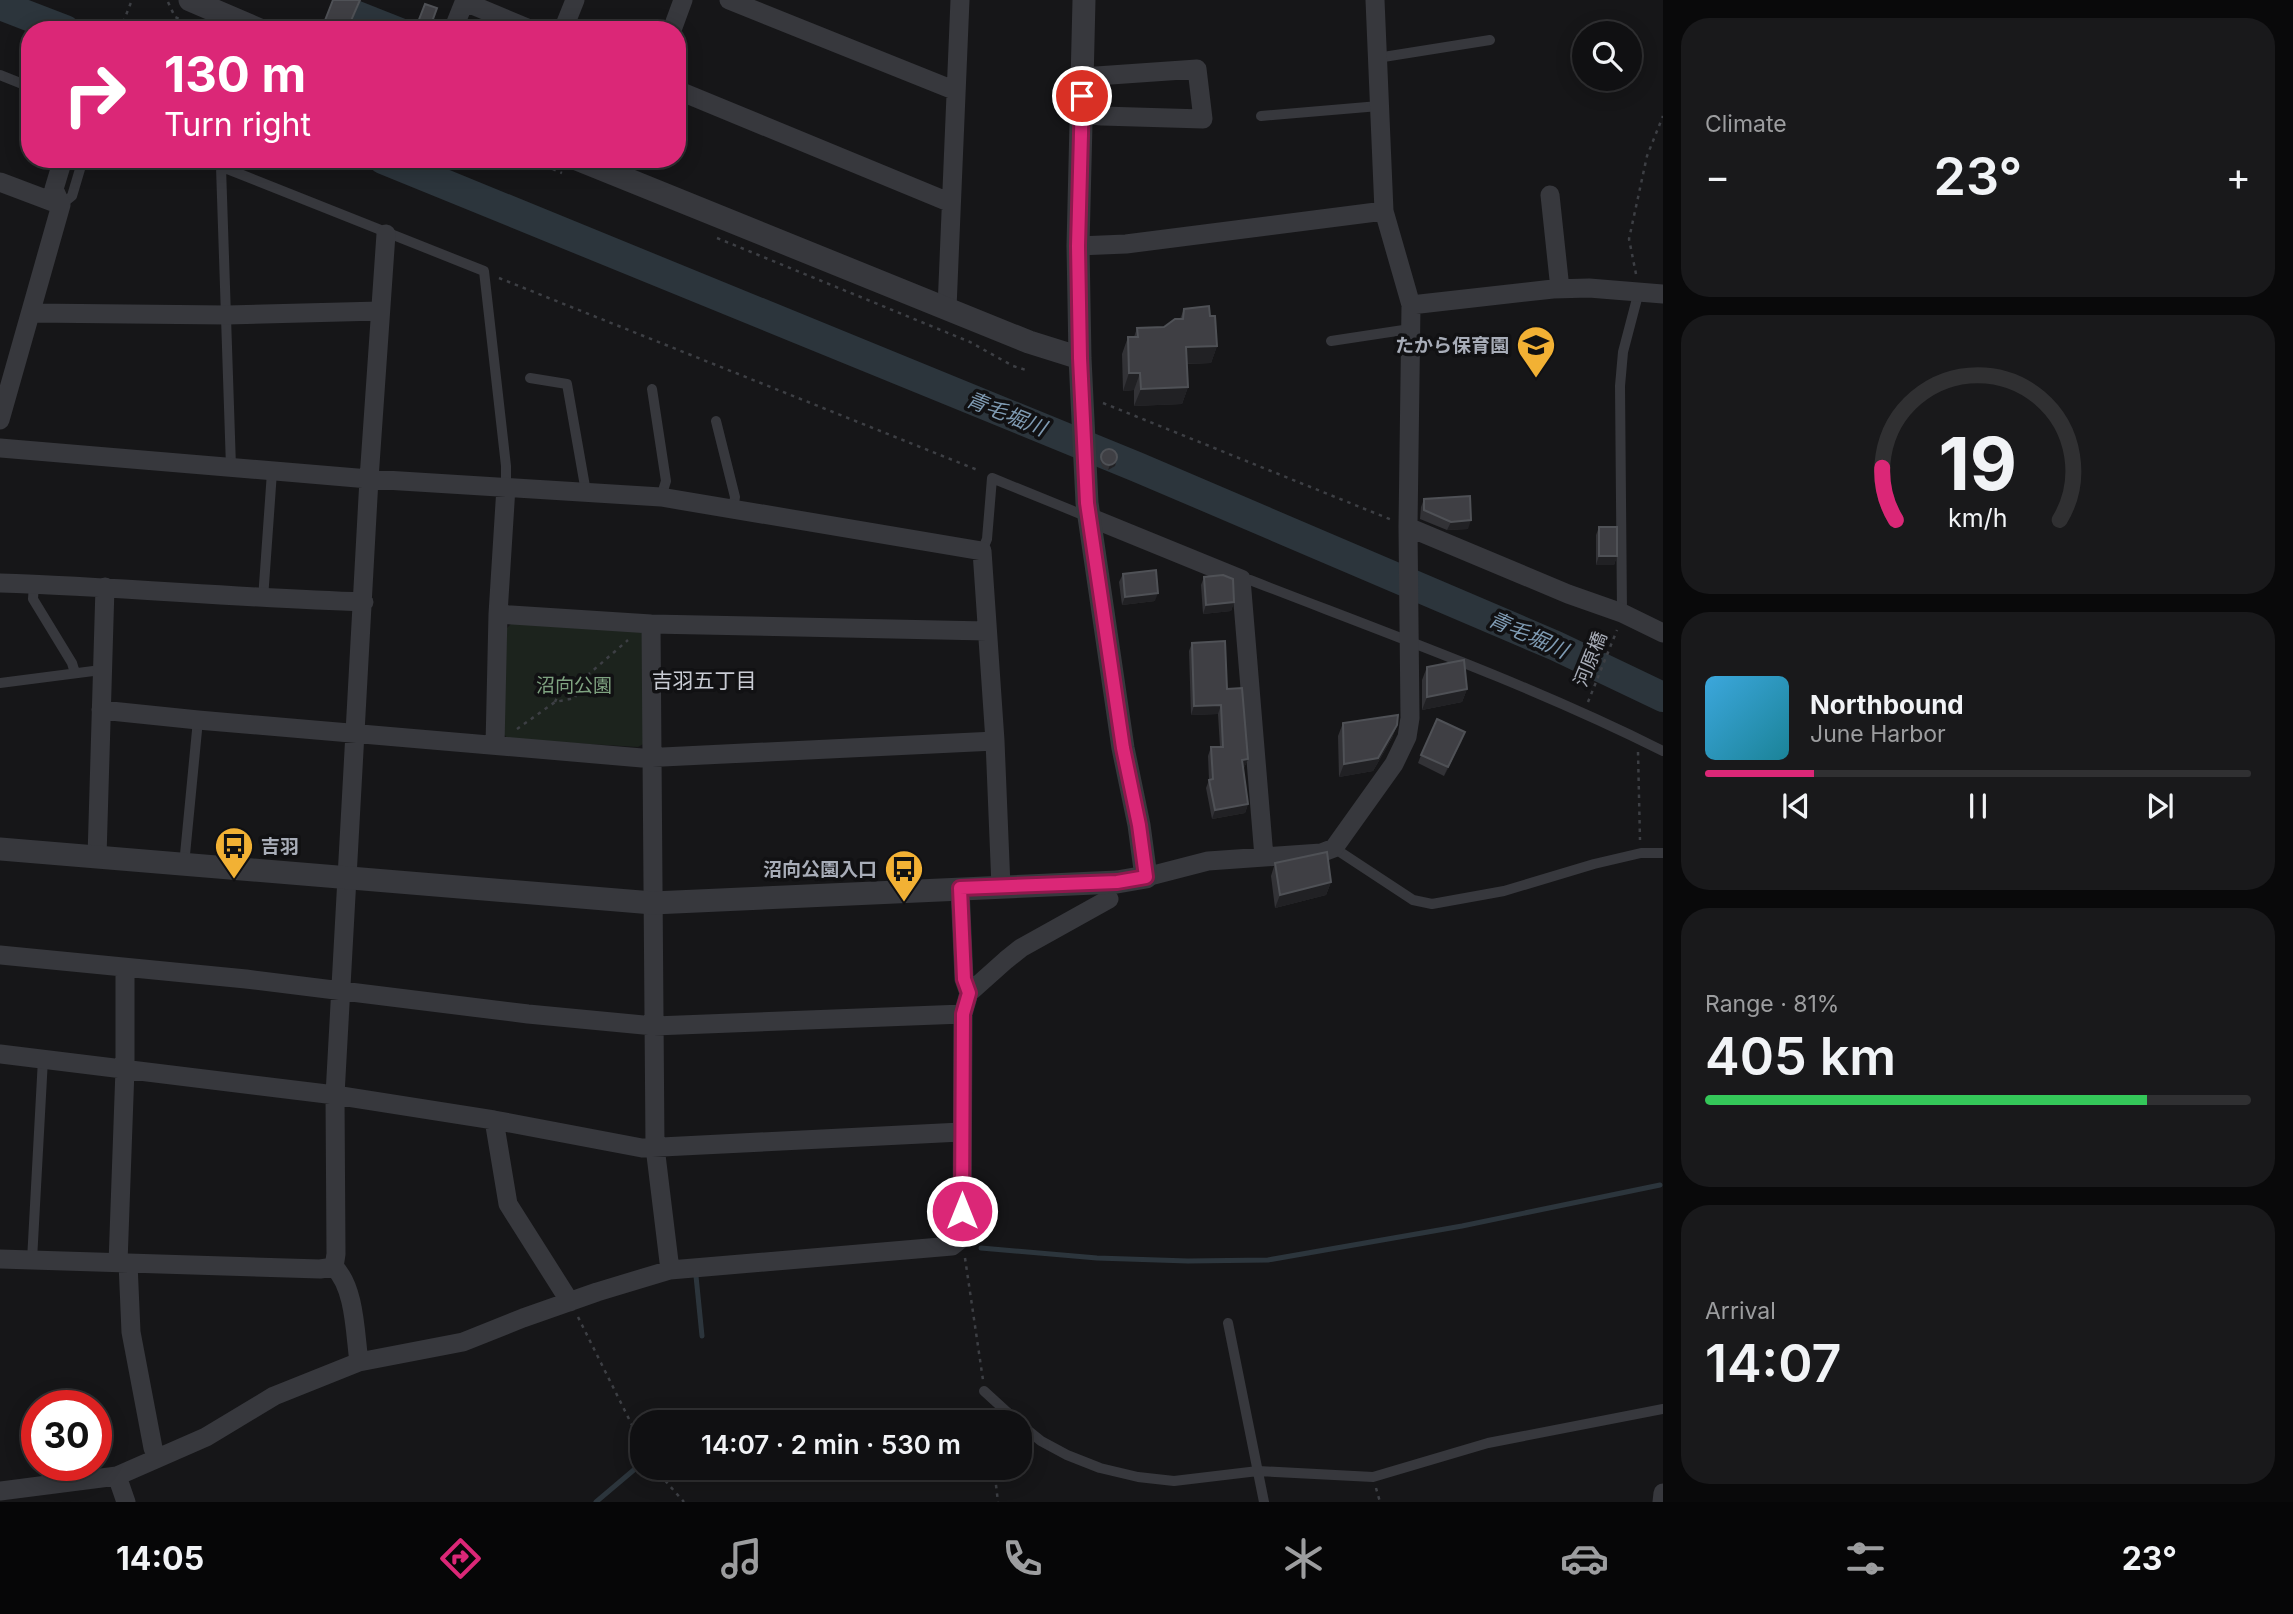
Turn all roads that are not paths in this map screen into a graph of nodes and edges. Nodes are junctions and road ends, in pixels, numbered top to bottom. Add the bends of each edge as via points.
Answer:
1 (190, 0) edge
2 (575, 0) edge
3 (683, 0) edge
4 (729, 0) edge
5 (960, 0) edge
6 (1084, 0) edge
7 (1375, 0) edge
8 (465, 1) edge
9 (239, 21) edge
10 (457, 21) edge
11 (511, 21) edge
12 (567, 21) edge
13 (675, 21) edge
14 (1490, 40) dead end
15 (1377, 58) junction
16 (0, 75) edge
17 (1082, 78) junction
18 (21, 83) edge
19 (956, 91) junction
20 (686, 94) edge
21 (1379, 106) junction
22 (1081, 114) junction
23 (1261, 116) dead end
24 (60, 168) edge
25 (80, 168) edge
26 (221, 168) edge
27 (223, 168) edge
28 (622, 168) edge
29 (0, 182) edge
30 (1550, 195) dead end
31 (951, 203) junction
32 (61, 205) junction
33 (1384, 211) junction
34 (386, 234) junction
35 (1078, 246) junction
36 (1560, 289) junction
37 (1639, 292) junction
38 (1663, 294) edge
39 (1410, 305) junction
40 (947, 308) junction
41 (380, 311) junction
42 (31, 313) junction
43 (226, 315) junction
44 (1410, 328) junction
45 (1331, 341) dead end
46 (1080, 358) junction
47 (530, 379) dead end
48 (652, 389) dead end
49 (0, 420) edge
50 (716, 421) dead end
51 (0, 449) edge
52 (231, 467) junction
53 (272, 472) junction
54 (369, 479) junction
55 (506, 487) junction
56 (586, 492) junction
57 (661, 497) junction
58 (733, 509) junction
59 (1088, 510) junction
60 (1404, 527) junction
61 (982, 551) junction
62 (1241, 579) junction
63 (0, 583) edge
64 (34, 584) junction
65 (104, 587) junction
66 (263, 599) junction
67 (364, 602) junction
68 (498, 614) junction
69 (1621, 617) junction
70 (651, 624) junction
71 (987, 631) junction
72 (1663, 633) edge
73 (1408, 638) junction
74 (101, 670) junction
75 (75, 673) junction
76 (0, 682) edge
77 (101, 710) junction
78 (198, 720) junction
79 (356, 733) junction
80 (995, 741) junction
81 (495, 745) junction
82 (1663, 751) edge
83 (653, 758) junction
84 (1334, 848) junction
85 (0, 849) edge
86 (1663, 853) edge
87 (97, 857) junction
88 (1265, 857) junction
89 (184, 865) junction
90 (1146, 877) junction
91 (346, 878) junction
92 (1001, 887) junction
93 (960, 888) junction
94 (1109, 900) dead end
95 (653, 903) junction
96 (0, 955) edge
97 (125, 968) junction
98 (342, 990) junction
99 (969, 993) junction
100 (963, 1014) junction
101 (654, 1026) junction
102 (0, 1054) edge
103 (43, 1059) junction
104 (124, 1069) junction
105 (335, 1095) junction
106 (494, 1120) junction
107 (961, 1132) junction
108 (655, 1147) junction
109 (0, 1259) edge
110 (32, 1259) junction
111 (123, 1263) junction
112 (334, 1267) junction
113 (670, 1270) junction
114 (570, 1302) junction
115 (1228, 1323) dead end
116 (359, 1362) junction
117 (984, 1391) road end
118 (1663, 1409) edge
119 (1005, 1410) edge
120 (1032, 1433) edge
121 (158, 1458) junction
122 (1258, 1471) junction
123 (117, 1476) junction
124 (0, 1491) edge
125 (1663, 1493) edge
126 (126, 1502) edge
127 (1264, 1502) edge
128 (1662, 1502) edge

1 - 9 street
2 - 12 street
3 - 13 street
4 - 19 street
5 - 19 street
6 - 17 street
7 - 15 street
8 - 10 street
8 - 11 street
14 - 15 lane
15 - 21 street
16 - 18 lane
17 - 22 street
17 - 22 street via 1198,69 1202,119
19 - 31 street
20 - 31 street
21 - 23 lane
21 - 33 street
22 - 35 street
24 - 32 street via 54,189
25 - 32 lane via 72,196
26 - 43 lane
27 - 34 lane
28 - 40 street
29 - 32 street
30 - 36 street
31 - 40 street
32 - 42 street
33 - 35 street
33 - 39 street
34 - 41 street
34 - 55 lane via 484,271
35 - 46 street
36 - 37 street
36 - 39 street
37 - 38 street
37 - 69 lane via 1623,352 1620,386
39 - 44 street
40 - 46 street
41 - 43 street
41 - 54 street
42 - 43 street
42 - 49 street
43 - 52 lane
44 - 45 lane
44 - 60 street
46 - 59 street via 1091,402
47 - 56 lane via 567,384
48 - 57 lane via 666,481
50 - 58 lane via 735,497
51 - 52 street
52 - 53 street
53 - 54 street
53 - 66 lane
54 - 55 street
54 - 67 street
55 - 56 street
55 - 68 street
56 - 57 street
57 - 58 street
58 - 61 street
59 - 61 lane via 992,478
59 - 62 street
59 - 90 street
60 - 69 street
60 - 73 street
61 - 71 street
62 - 73 lane
62 - 88 street
63 - 64 street
64 - 65 street
64 - 75 lane via 33,600
65 - 66 street
65 - 74 street
66 - 67 street
67 - 79 street
68 - 70 street
68 - 81 street
69 - 72 street
70 - 71 street
70 - 83 street
71 - 80 street
73 - 82 lane
73 - 84 street via 1407,737 1394,764
74 - 75 lane
74 - 77 street
75 - 76 lane
77 - 78 street
77 - 87 street
78 - 79 street
78 - 89 lane
79 - 81 street
79 - 91 street
80 - 83 street
80 - 92 street
81 - 83 street
83 - 95 street
84 - 86 lane via 1413,900 1432,904 1504,891 1641,853
84 - 88 street
85 - 87 street
87 - 89 street
88 - 90 street via 1208,861
89 - 91 street
90 - 92 street
91 - 95 street
91 - 98 street
92 - 93 street
93 - 95 street
93 - 99 street via 964,979
94 - 99 street via 1021,948
95 - 101 street
96 - 97 street
97 - 98 street
97 - 104 street
98 - 101 street
98 - 105 street
99 - 100 street
100 - 101 street
100 - 107 street
101 - 108 street
102 - 103 street
103 - 104 street
103 - 110 lane
104 - 105 street
104 - 111 street
105 - 106 street
105 - 112 street
106 - 108 street
106 - 114 street via 508,1204
107 - 108 street
107 - 113 street via 962,1238 952,1246
108 - 113 street
109 - 110 street
110 - 111 street
111 - 112 street
111 - 121 street via 136,1366
112 - 116 street via 348,1288
113 - 114 street
114 - 116 street via 463,1342
115 - 122 lane
116 - 121 street via 274,1396 206,1437
117 - 119 lane
118 - 122 lane via 1489,1443 1373,1477
120 - 122 lane via 1067,1455 1138,1477 1174,1481
121 - 123 street
122 - 127 lane
123 - 124 street
123 - 126 street
125 - 128 street

